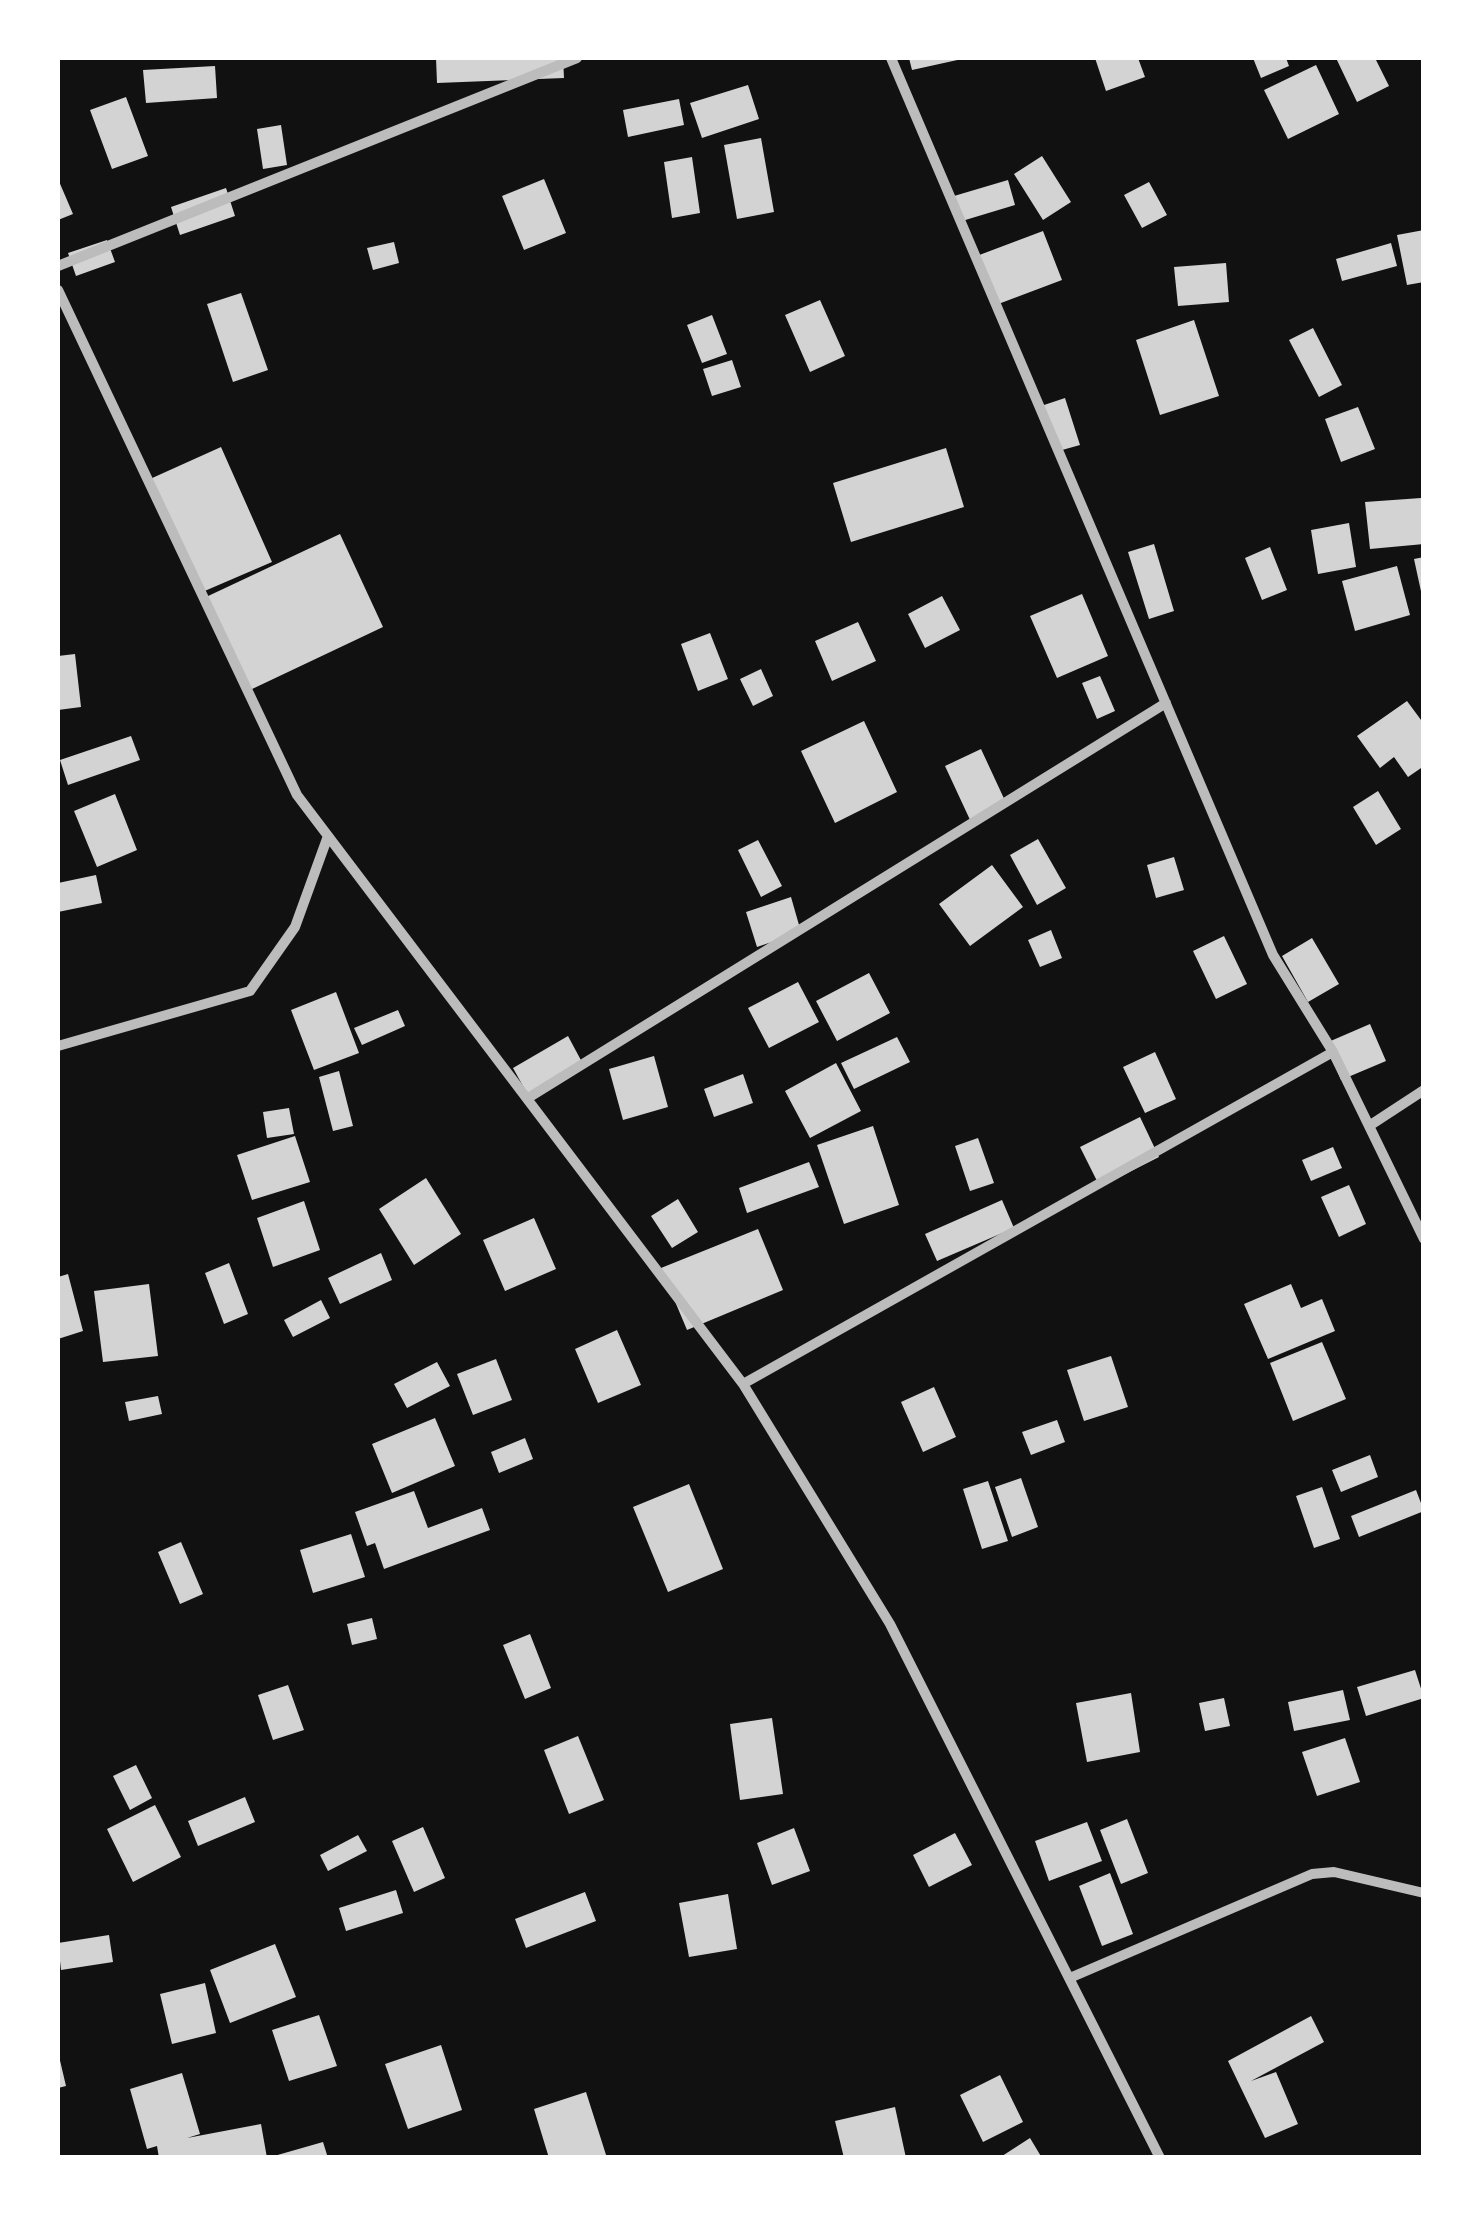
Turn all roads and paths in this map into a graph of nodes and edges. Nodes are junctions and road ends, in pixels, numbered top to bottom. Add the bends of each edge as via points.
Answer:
1 (577, 58) edge
2 (891, 58) edge
3 (58, 266) edge
4 (58, 290) edge
5 (1166, 703) junction
6 (328, 836) junction
7 (58, 1046) edge
8 (1333, 1052) junction
9 (1424, 1090) edge
10 (528, 1098) junction
11 (1369, 1126) junction
12 (1424, 1239) edge
13 (743, 1384) junction
14 (1424, 1894) edge
15 (1072, 1977) junction
16 (1160, 2158) edge

1 - 3 street
2 - 5 street
4 - 6 street via 298,796
5 - 8 street via 1273,955
5 - 10 street
6 - 7 street via 295,927 250,991
6 - 10 street
8 - 11 street
8 - 13 street
9 - 11 street
10 - 13 street
11 - 12 street
13 - 15 street via 890,1624
14 - 15 street via 1334,1872 1312,1874
15 - 16 street

